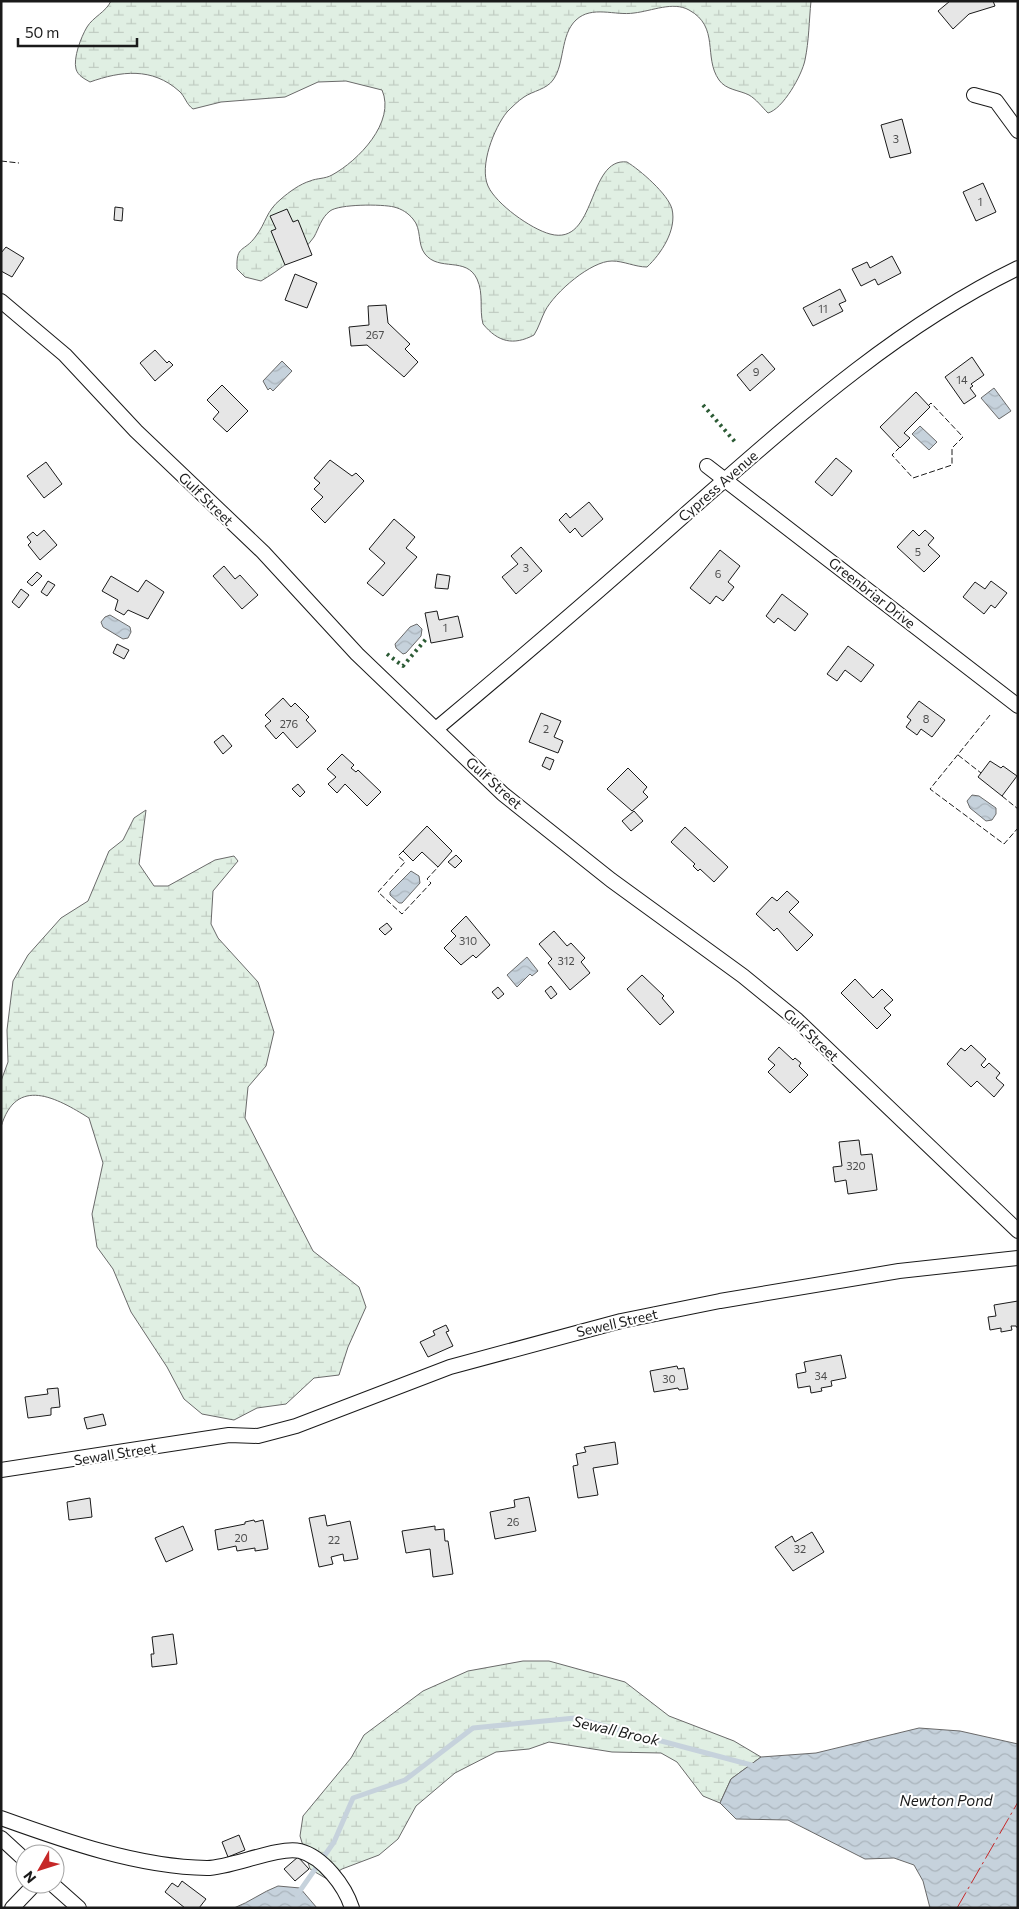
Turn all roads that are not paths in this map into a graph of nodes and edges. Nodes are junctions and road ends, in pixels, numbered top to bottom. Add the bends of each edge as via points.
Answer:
1 (974, 94) dead end
2 (1018, 131) edge
3 (1018, 268) edge
4 (1, 301) edge
5 (707, 466) dead end
6 (725, 480) junction
7 (1018, 706) edge
8 (436, 729) junction
9 (1018, 1231) edge
10 (1018, 1258) edge
11 (229, 1435) joint
12 (1, 1470) edge
13 (1, 1818) edge
14 (1, 1838) edge
15 (15, 1851) edge
16 (25, 1894) edge
17 (63, 1894) edge
18 (12, 1908) edge
19 (79, 1908) edge
20 (352, 1908) edge

1 - 2 street via 996,101
3 - 6 street, Cypress Avenue via 956,300 911,329 807,410
4 - 8 street, Gulf Street via 65,355 136,431 263,552 357,654
5 - 6 street, Greenbriar Drive
6 - 7 street, Greenbriar Drive
6 - 8 street, Cypress Avenue
8 - 9 street, Gulf Street via 503,794 797,1020
10 - 11 street, Sewell Street via 899,1271 620,1321 450,1367 296,1426 258,1436
11 - 12 street, Sewall Street
13 - 20 street via 53,1836 157,1864 209,1868 298,1851 321,1862
14 - 15 street
16 - 18 street
17 - 19 street

